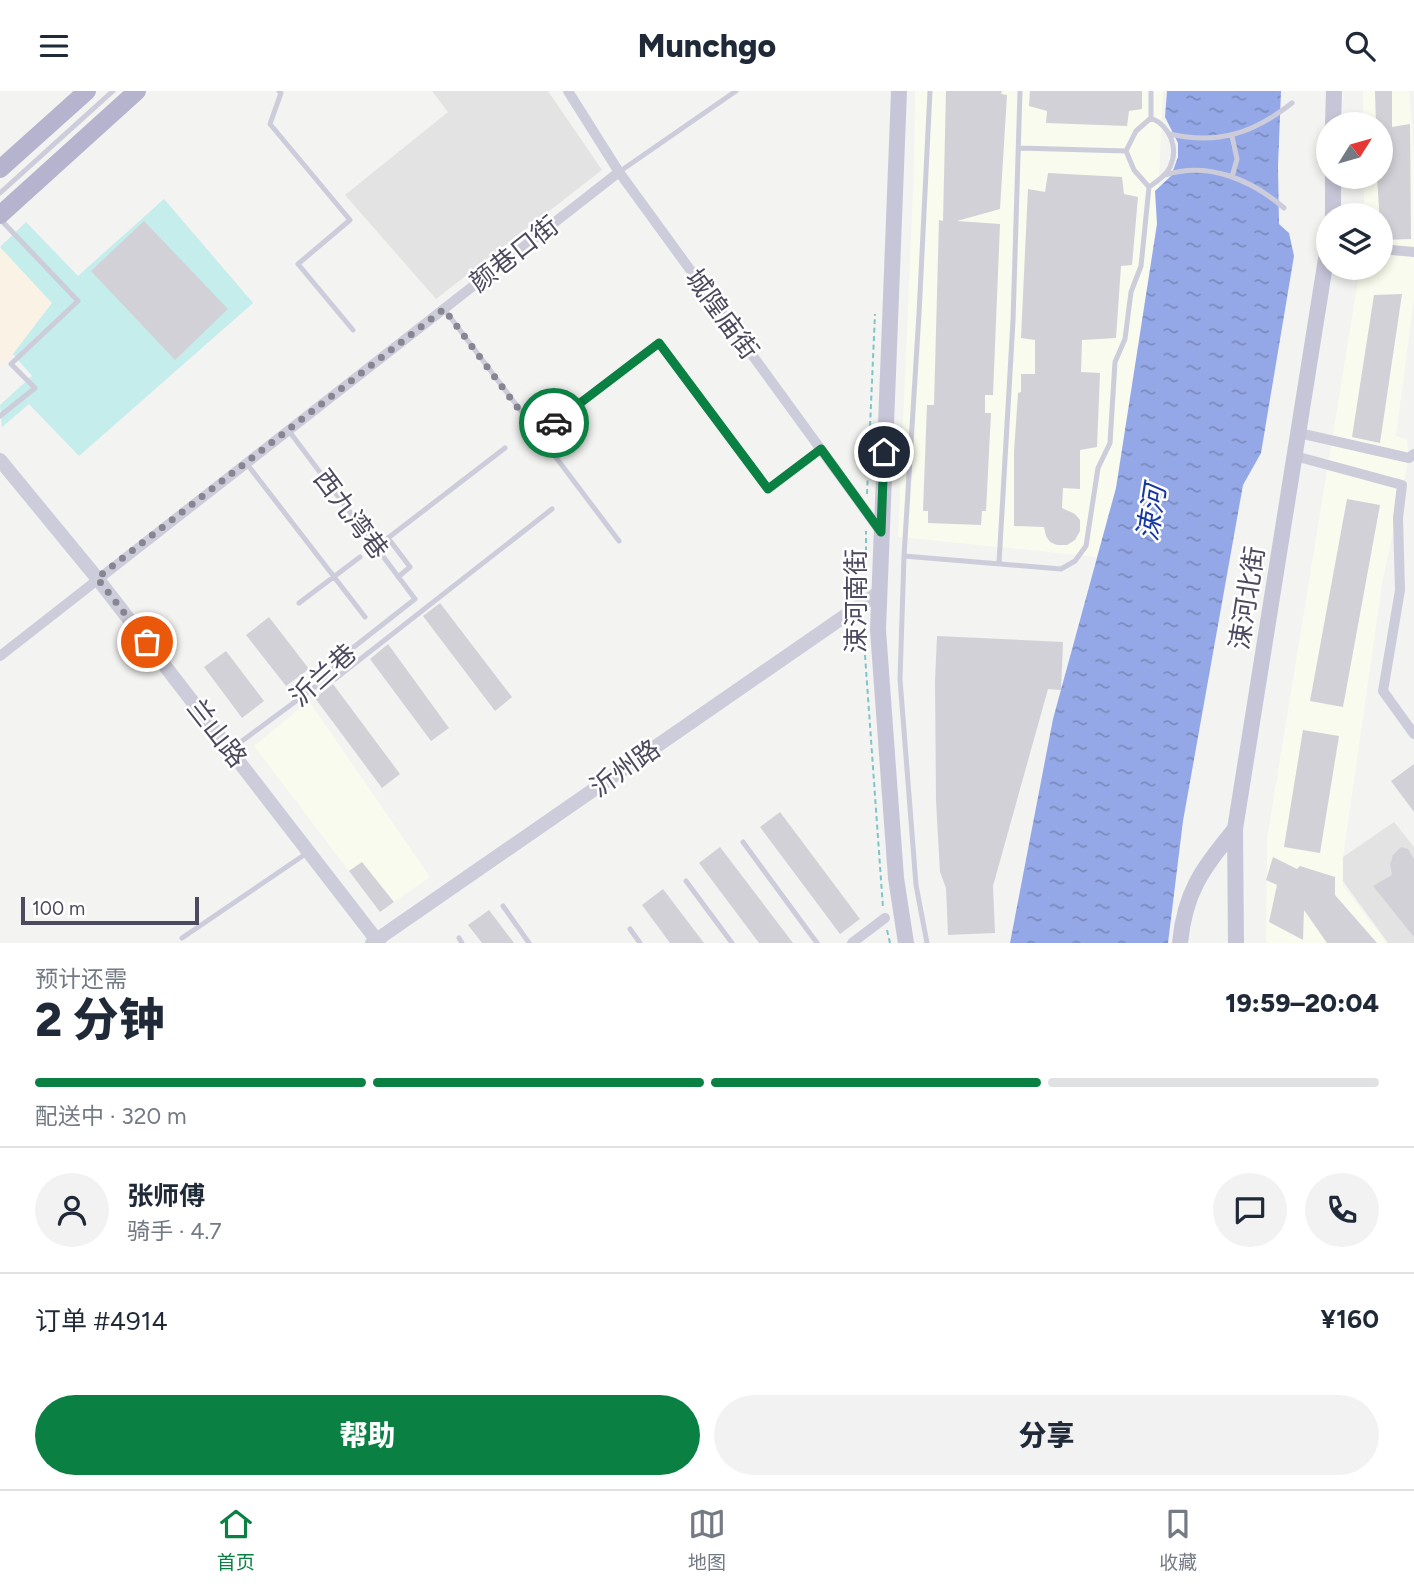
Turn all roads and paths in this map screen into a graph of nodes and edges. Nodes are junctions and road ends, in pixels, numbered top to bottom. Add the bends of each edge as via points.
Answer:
1 (87, 91) edge
2 (113, 91) edge
3 (138, 91) edge
4 (279, 91) edge
5 (568, 91) edge
6 (736, 91) edge
7 (899, 91) edge
8 (930, 91) edge
9 (1020, 91) edge
10 (1151, 91) edge
11 (1334, 91) edge
12 (1292, 103) dead end
13 (1333, 112) edge
14 (1151, 118) junction
15 (1170, 134) junction
16 (1232, 136) junction
17 (1020, 148) junction
18 (1126, 151) junction
19 (0, 169) edge
20 (619, 172) junction
21 (1165, 174) junction
22 (1232, 177) junction
23 (1149, 187) junction
24 (0, 193) edge
25 (1284, 208) dead end
26 (0, 217) edge
27 (1393, 250) edge
28 (1414, 252) edge
29 (1323, 280) edge
30 (444, 309) junction
31 (875, 312) dead end
32 (353, 330) dead end
33 (0, 417) edge
34 (288, 429) junction
35 (1298, 433) junction
36 (538, 435) junction
37 (505, 448) dead end
38 (821, 449) junction
39 (1414, 454) edge
40 (1295, 456) junction
41 (0, 460) edge
42 (246, 462) junction
43 (552, 509) dead end
44 (866, 511) junction
45 (881, 532) junction
46 (619, 541) dead end
47 (904, 556) junction
48 (360, 557) dead end
49 (866, 563) dead end
50 (999, 563) junction
51 (866, 576) dead end
52 (334, 577) junction
53 (398, 577) junction
54 (97, 578) junction
55 (854, 593) dead end
56 (878, 593) junction
57 (415, 599) joint
58 (299, 603) dead end
59 (398, 612) junction
60 (365, 617) dead end
61 (406, 623) junction
62 (865, 644) dead end
63 (0, 656) edge
64 (335, 679) dead end
65 (1414, 734) edge
66 (230, 750) junction
67 (1235, 829) junction
68 (743, 842) dead end
69 (309, 852) junction
70 (896, 878) junction
71 (686, 881) dead end
72 (503, 906) dead end
73 (885, 918) joint
74 (630, 929) dead end
75 (182, 938) dead end
76 (376, 942) edge
77 (529, 943) edge
78 (640, 943) edge
79 (732, 943) edge
80 (817, 943) edge
81 (852, 943) edge
82 (897, 943) edge
83 (906, 943) edge
84 (914, 943) edge
85 (926, 943) edge
86 (1180, 943) edge
87 (1236, 943) edge

1 - 19 main road
2 - 24 lane
3 - 26 main road
4 - 32 lane via 270,124 350,220 298,264
5 - 20 street, 城隍庙街
6 - 20 lane, 颜巷口街
7 - 45 main road, 涑河南街
8 - 47 lane
9 - 17 lane
10 - 14 lane
11 - 13 main road
12 - 16 lane
14 - 15 lane
14 - 18 lane via 1136,131
15 - 16 lane
15 - 21 lane via 1174,149
16 - 22 lane via 1237,159
17 - 18 lane
17 - 50 lane
18 - 23 lane
20 - 30 street, 颜巷口街
20 - 38 street, 城隍庙街
21 - 22 lane via 1192,170
21 - 23 lane
22 - 25 lane via 1256,186
23 - 50 lane via 1140,266 1131,292 1125,339 1115,362 1110,443 1098,468 1086,546 1075,561 1061,569
26 - 33 lane via 78,301 11,365 35,388
27 - 28 street
29 - 35 main road, 涑河北街
30 - 34 street, 颜巷口街
30 - 36 lane
31 - 44 path
34 - 42 street, 颜巷口街
34 - 53 lane, 西九湾巷
35 - 39 street via 1409,458
35 - 40 main road, 涑河北街
36 - 38 lane via 659,343 768,489
36 - 46 lane
37 - 53 lane via 388,538 410,567
38 - 44 street, 城隍庙街
40 - 65 street via 1402,485 1400,590 1383,691
40 - 67 main road, 涑河北街
41 - 54 street, 兰山路
42 - 52 lane
42 - 54 street, 颜巷口街
43 - 61 lane
44 - 45 street, 城隍庙街
44 - 49 path
45 - 56 main road, 涑河南街
47 - 50 lane
47 - 85 lane via 900,679 916,885
48 - 52 lane
51 - 55 path
52 - 58 lane
52 - 60 lane
53 - 57 lane, 西九湾巷
54 - 63 street, 颜巷口街
54 - 66 street, 兰山路
56 - 70 main road, 涑河南街
56 - 76 street, 沂州路
57 - 59 lane, 沂兰巷
59 - 61 lane
59 - 66 lane, 沂兰巷 via 345,654 319,684
61 - 64 lane
62 - 73 path
66 - 69 street, 兰山路
67 - 86 main road, 涑河北街 via 1201,872 1183,916
67 - 87 main road
68 - 80 lane
69 - 75 lane
69 - 76 street, 兰山路
70 - 82 main road via 889,906
70 - 83 main road, 涑河南街
70 - 84 main road
71 - 79 lane
72 - 77 lane
73 - 81 street
74 - 78 lane

